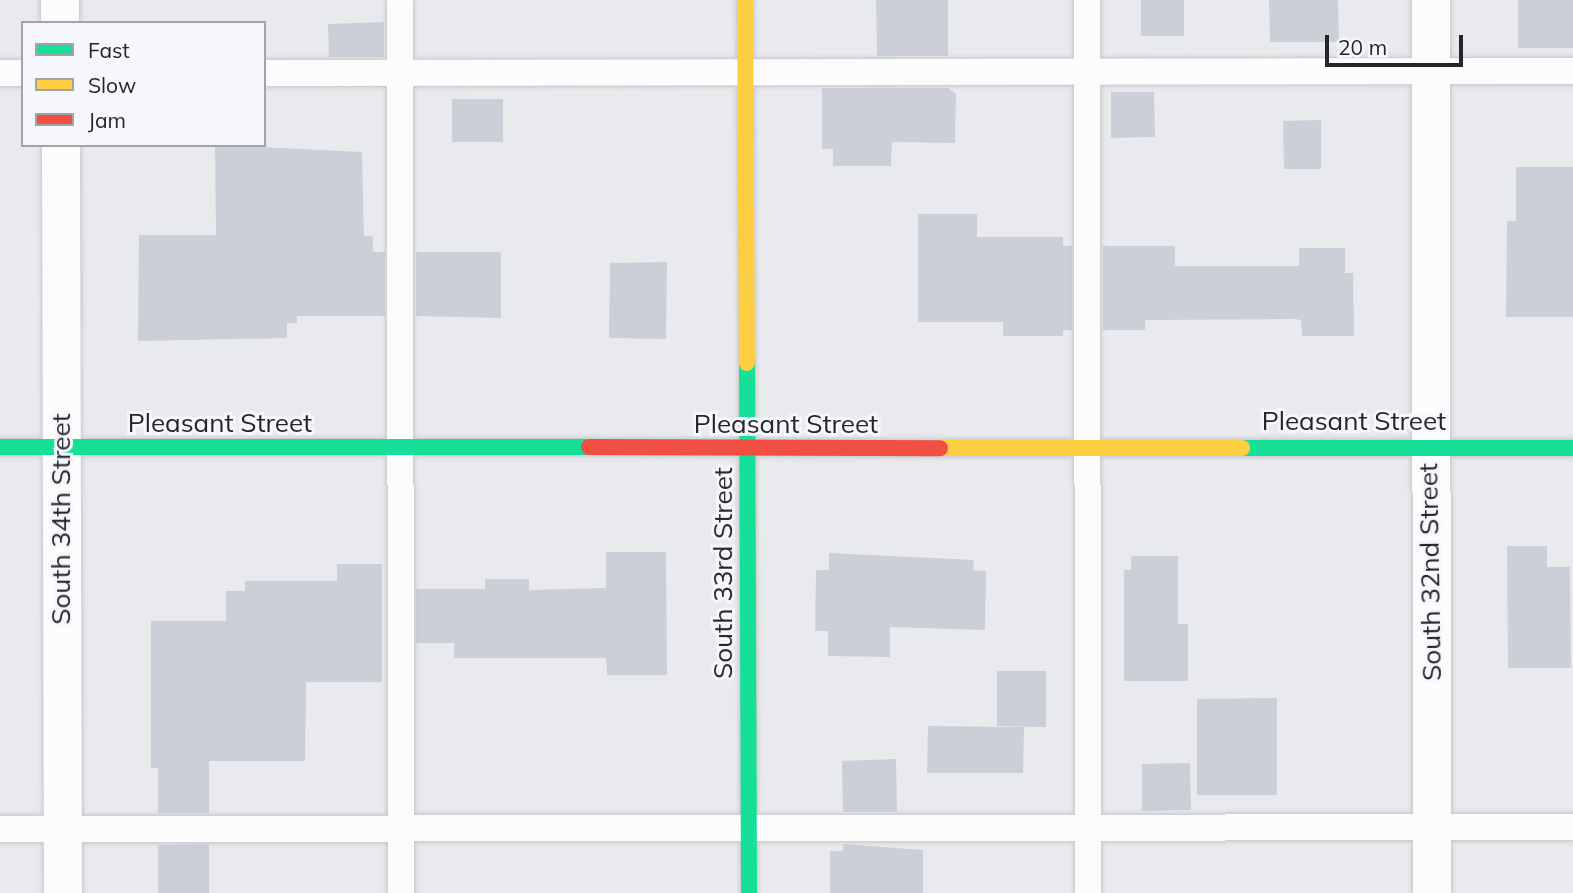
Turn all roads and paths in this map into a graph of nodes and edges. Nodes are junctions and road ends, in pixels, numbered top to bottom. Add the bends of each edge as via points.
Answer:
1 (61, 0) edge
2 (400, 0) edge
3 (745, 0) edge
4 (1087, 0) edge
5 (1431, 0) edge
6 (60, 21) edge
7 (1431, 71) junction
8 (1573, 71) edge
9 (400, 72) junction
10 (744, 72) junction
11 (1087, 72) junction
12 (0, 73) edge
13 (21, 73) edge
14 (266, 73) edge
15 (61, 147) edge
16 (1087, 446) junction
17 (1429, 446) junction
18 (0, 447) edge
19 (61, 447) junction
20 (400, 448) junction
21 (1573, 448) edge
22 (746, 449) junction
23 (1573, 827) edge
24 (400, 828) junction
25 (749, 828) junction
26 (1088, 828) junction
27 (1432, 828) junction
28 (0, 829) edge
29 (63, 829) junction
30 (63, 893) edge
31 (401, 893) edge
32 (749, 893) edge
33 (1088, 893) edge
34 (1432, 893) edge

1 - 6 street
2 - 9 lane
3 - 10 street, South 33rd Street
4 - 11 lane
5 - 7 street, South 32nd Street
7 - 8 lane
7 - 11 lane
7 - 17 street, South 32nd Street
9 - 10 lane
9 - 14 lane
9 - 20 lane
10 - 11 lane
10 - 22 street, South 33rd Street
11 - 16 lane
12 - 13 lane
15 - 19 street, South 34th Street
16 - 17 street, Pleasant Street
16 - 22 street, Pleasant Street
16 - 26 lane
17 - 21 street, Pleasant Street
17 - 27 street, South 32nd Street
18 - 19 street, Pleasant Street
19 - 20 street, Pleasant Street
19 - 29 street, South 34th Street
20 - 22 street, Pleasant Street
20 - 24 lane
22 - 25 street, South 33rd Street
23 - 27 lane
24 - 25 lane
24 - 29 lane
24 - 31 lane
25 - 26 lane
25 - 32 street, South 33rd Street
26 - 27 lane
26 - 33 lane
27 - 34 street, South 32nd Street
28 - 29 lane
29 - 30 street, South 34th Street

